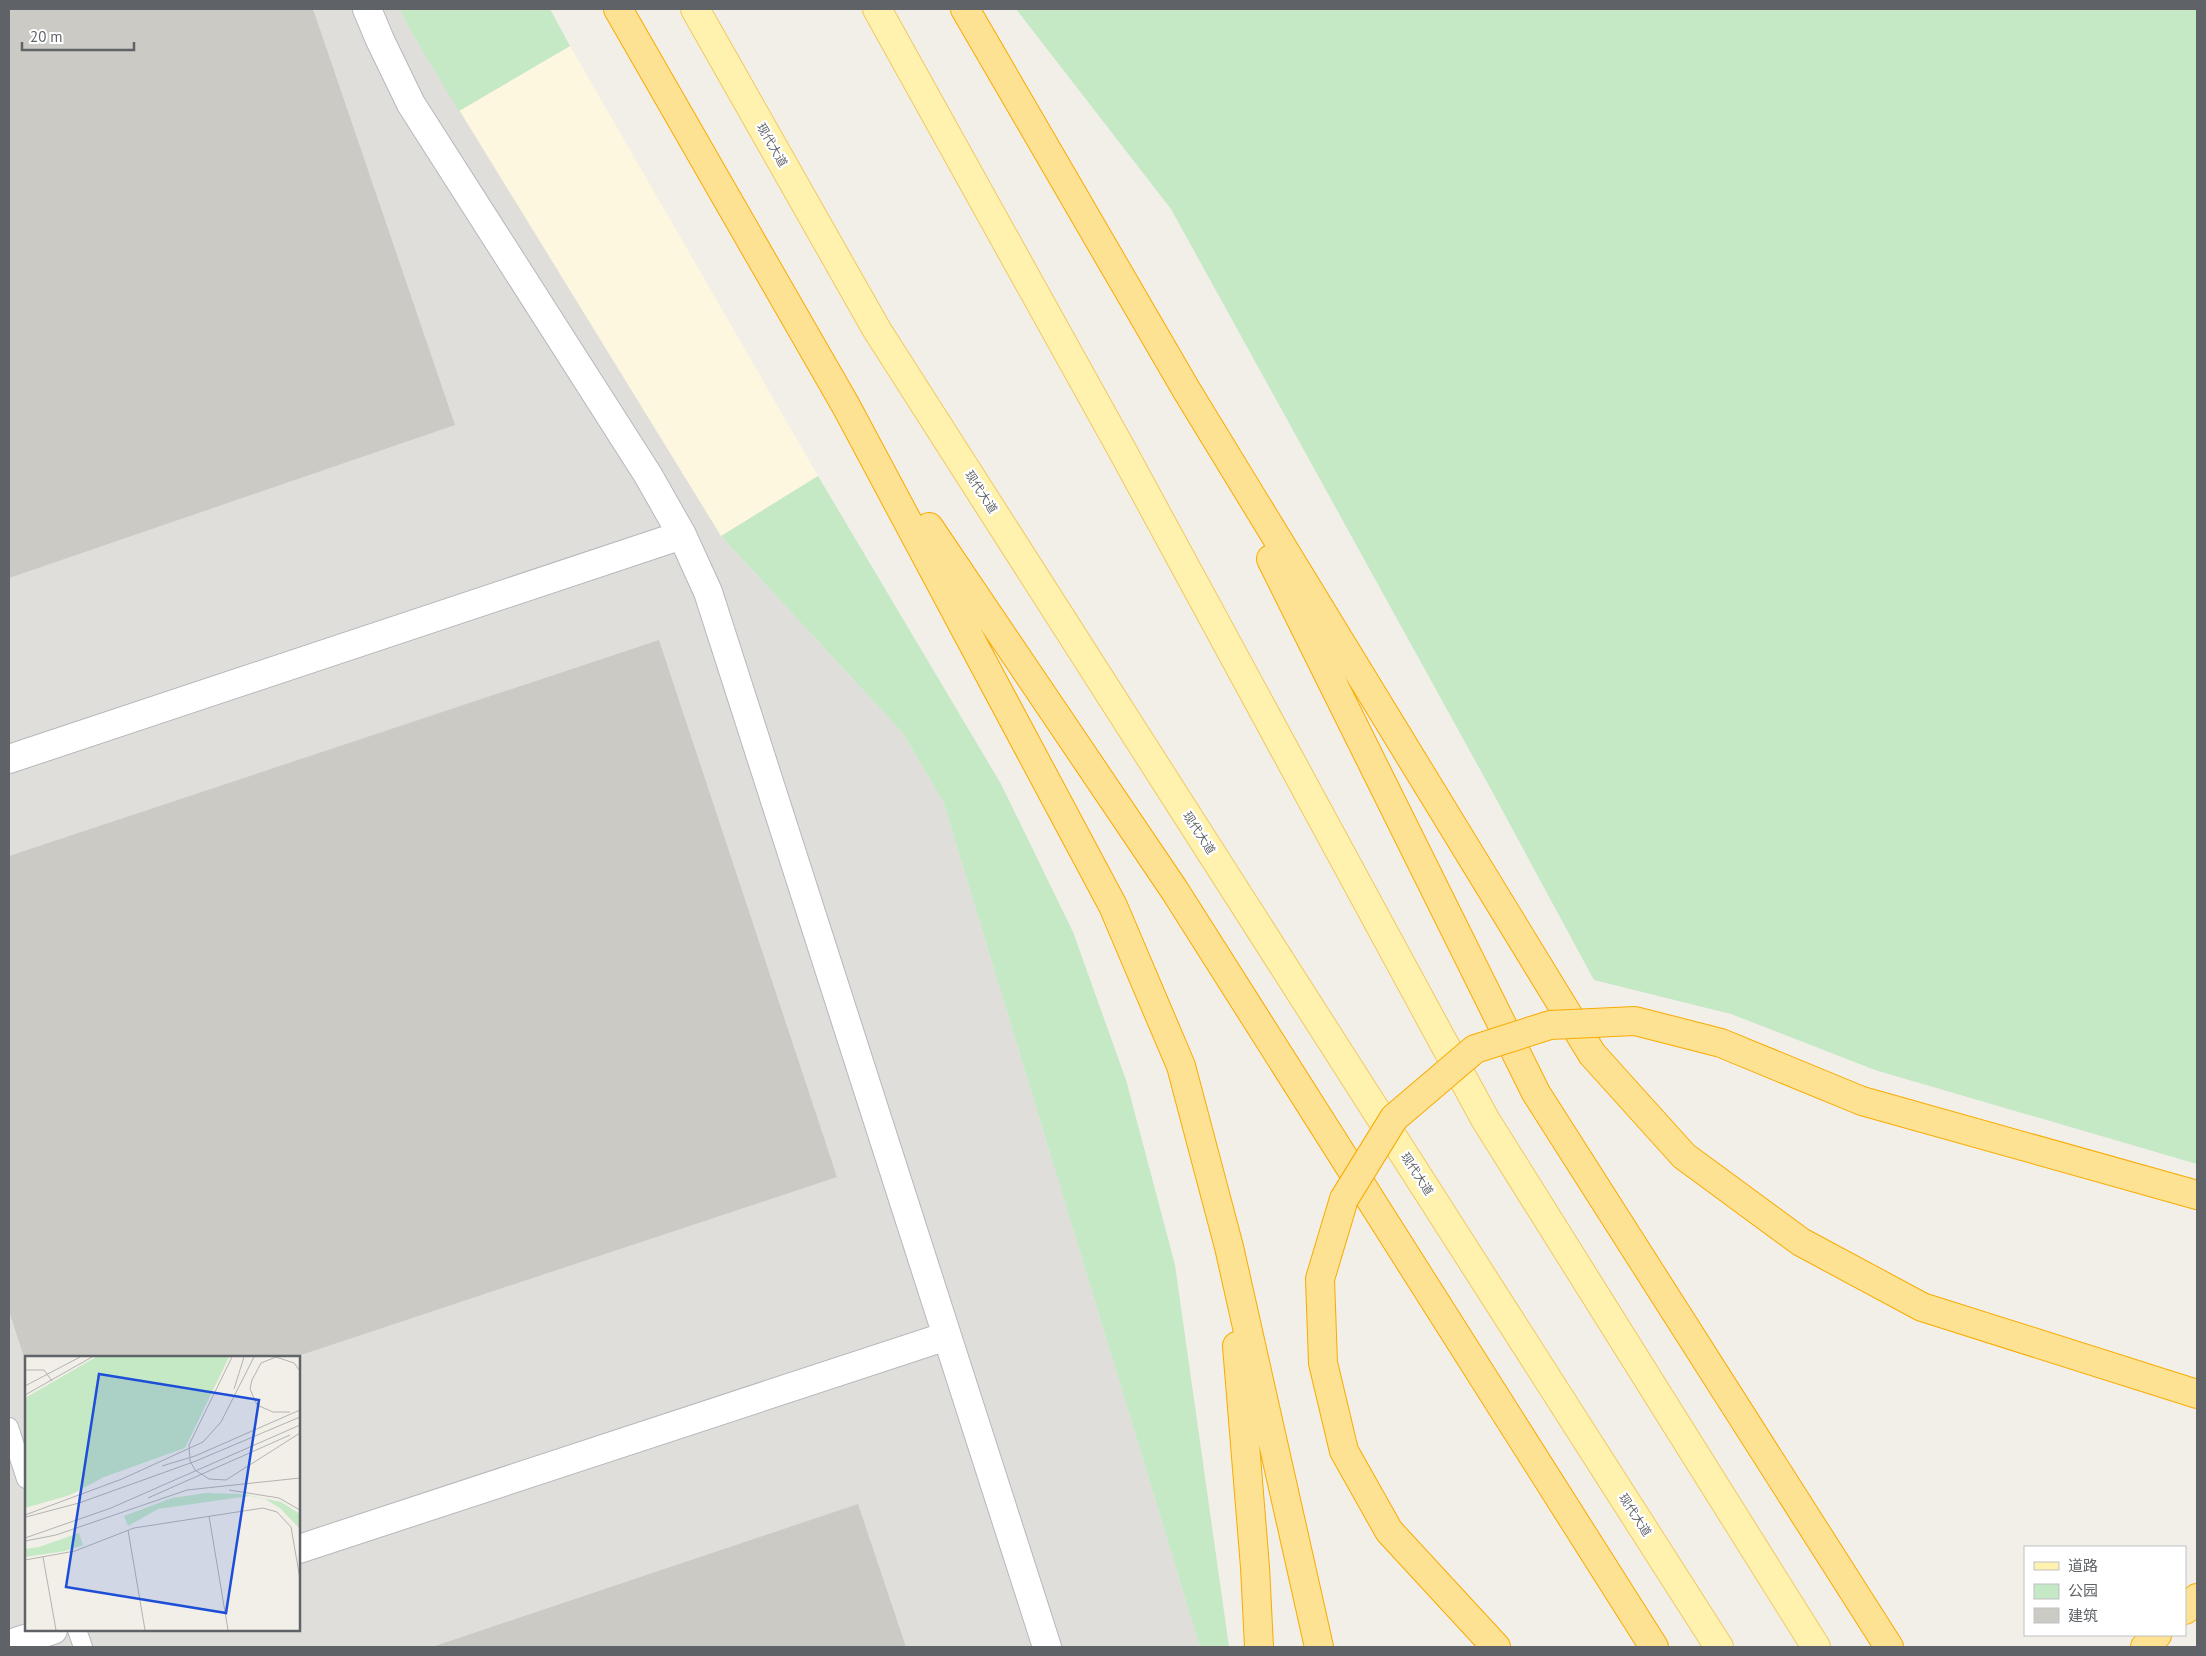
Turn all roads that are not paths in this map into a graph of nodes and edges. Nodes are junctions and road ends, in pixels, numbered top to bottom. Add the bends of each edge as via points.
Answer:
1 (367, 9) edge
2 (618, 9) edge
3 (695, 9) edge
4 (877, 9) edge
5 (965, 9) edge
6 (1187, 391) junction
7 (846, 406) junction
8 (682, 535) junction
9 (9, 759) edge
10 (2197, 1195) edge
11 (1229, 1247) junction
12 (947, 1336) junction
13 (2098, 1363) junction
14 (2197, 1376) edge
15 (2197, 1394) edge
16 (9, 1427) edge
17 (25, 1476) edge
18 (300, 1549) edge
19 (2197, 1598) edge
20 (2186, 1609) edge
21 (50, 1631) edge
22 (77, 1631) edge
23 (2156, 1636) edge
24 (9, 1644) edge
25 (83, 1647) edge
26 (1047, 1647) edge
27 (1259, 1647) edge
28 (1319, 1647) edge
29 (1496, 1647) edge
30 (1654, 1647) edge
31 (1719, 1647) edge
32 (1816, 1647) edge
33 (1889, 1647) edge
34 (2145, 1647) edge

1 - 8 street via 412,104 648,475
2 - 7 highway
3 - 31 main road, 现代大道 via 877,330
4 - 32 main road via 1122,450 1485,1119
5 - 6 highway
6 - 13 highway via 1592,1054 1684,1156 1801,1242 1922,1308
6 - 33 highway via 1536,1093
7 - 11 highway via 1113,906 1181,1066
7 - 30 highway via 1175,891
8 - 9 street
8 - 12 street via 711,602
10 - 29 highway, bridge via 1862,1101 1721,1042 1635,1021 1550,1025 1475,1049 1394,1118 1344,1199 1320,1279 1323,1363 1344,1451 1389,1531
11 - 27 highway
11 - 28 highway
12 - 18 street
12 - 26 street
13 - 14 highway
13 - 15 highway
16 - 17 lane
19 - 20 highway
21 - 24 street
22 - 25 lane
23 - 34 highway

